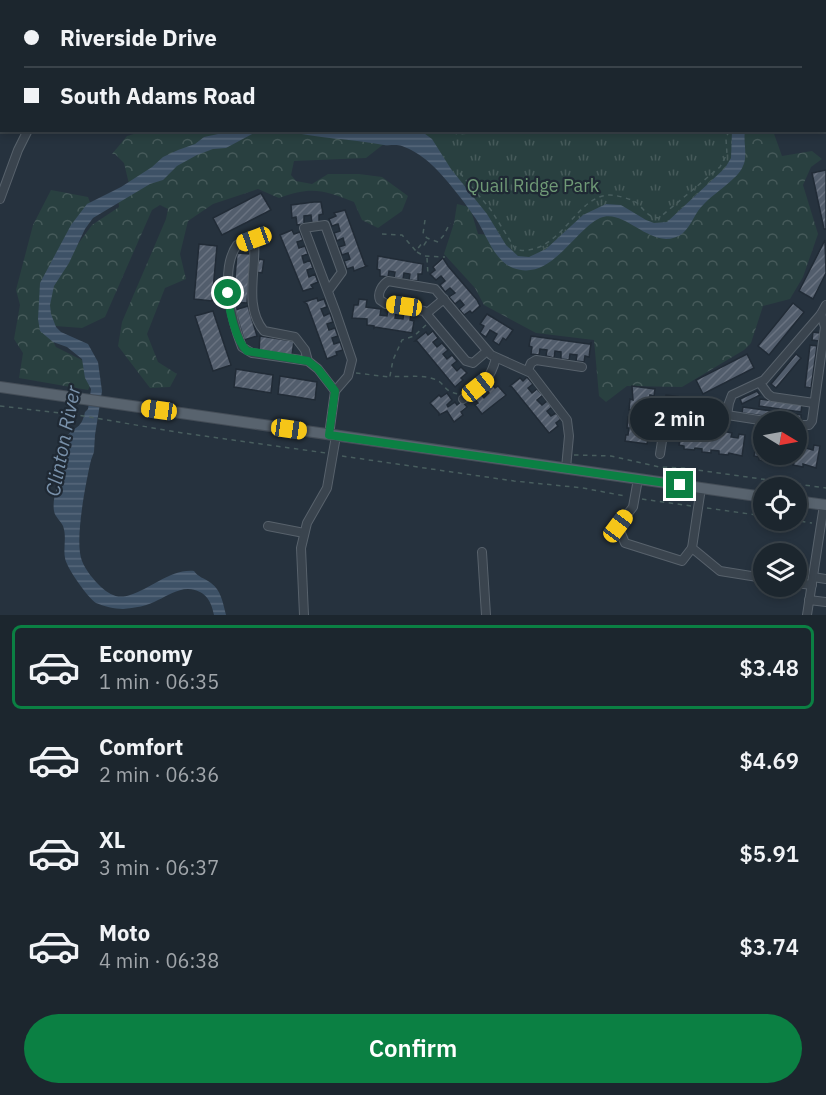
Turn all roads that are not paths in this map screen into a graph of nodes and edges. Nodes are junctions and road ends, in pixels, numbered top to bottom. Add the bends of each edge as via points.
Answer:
1 (27, 132) edge
2 (0, 199) edge
3 (328, 291) junction
4 (444, 299) junction
5 (826, 305) edge
6 (821, 314) junction
7 (428, 318) junction
8 (487, 351) junction
9 (496, 358) junction
10 (308, 361) junction
11 (582, 367) dead end
12 (528, 370) junction
13 (760, 383) junction
14 (0, 387) edge
15 (335, 391) junction
16 (466, 397) road end
17 (814, 403) junction
18 (727, 415) junction
19 (753, 419) edge
20 (807, 425) edge
21 (332, 435) junction
22 (660, 454) dead end
23 (566, 468) junction
24 (638, 479) junction
25 (701, 488) junction
26 (753, 495) edge
27 (807, 503) edge
28 (825, 505) edge
29 (268, 526) dead end
30 (304, 533) junction
31 (692, 548) junction
32 (482, 552) dead end
33 (816, 554) junction
34 (826, 555) edge
35 (753, 576) edge
36 (826, 579) edge
37 (812, 581) junction
38 (807, 582) edge
39 (809, 600) junction
40 (826, 602) edge
41 (304, 615) edge
42 (486, 615) edge
43 (807, 615) edge

1 - 2 street
3 - 3 street via 312,249 304,228 325,225 342,272
3 - 15 street via 350,352 351,366
4 - 7 street
4 - 7 street via 431,288 388,281 382,287 382,302 421,309
4 - 8 street
5 - 6 street
6 - 13 street
6 - 17 street via 825,327
7 - 8 street via 466,361 473,363
8 - 9 street
9 - 12 street
9 - 16 street via 492,374
10 - 10 street via 295,337 264,332 260,327 252,300 254,239 237,245 231,259 228,300 242,347 252,353
10 - 15 street
11 - 12 street via 536,360
12 - 23 street via 567,420 570,436
13 - 17 street via 772,397
13 - 18 street via 732,395
14 - 21 main road
15 - 21 street
17 - 20 street via 812,421
18 - 19 street
18 - 22 street via 669,409
21 - 23 main road
21 - 30 street via 334,454 327,488
23 - 24 main road
24 - 25 main road
24 - 31 street via 633,507 618,526 625,543 682,561
25 - 26 main road
25 - 31 street
27 - 28 main road
28 - 33 street
29 - 30 street
30 - 41 street
31 - 35 street via 720,572
32 - 42 street
33 - 34 street
33 - 37 street
36 - 37 street
37 - 38 street
37 - 39 street
39 - 40 street
39 - 43 street

